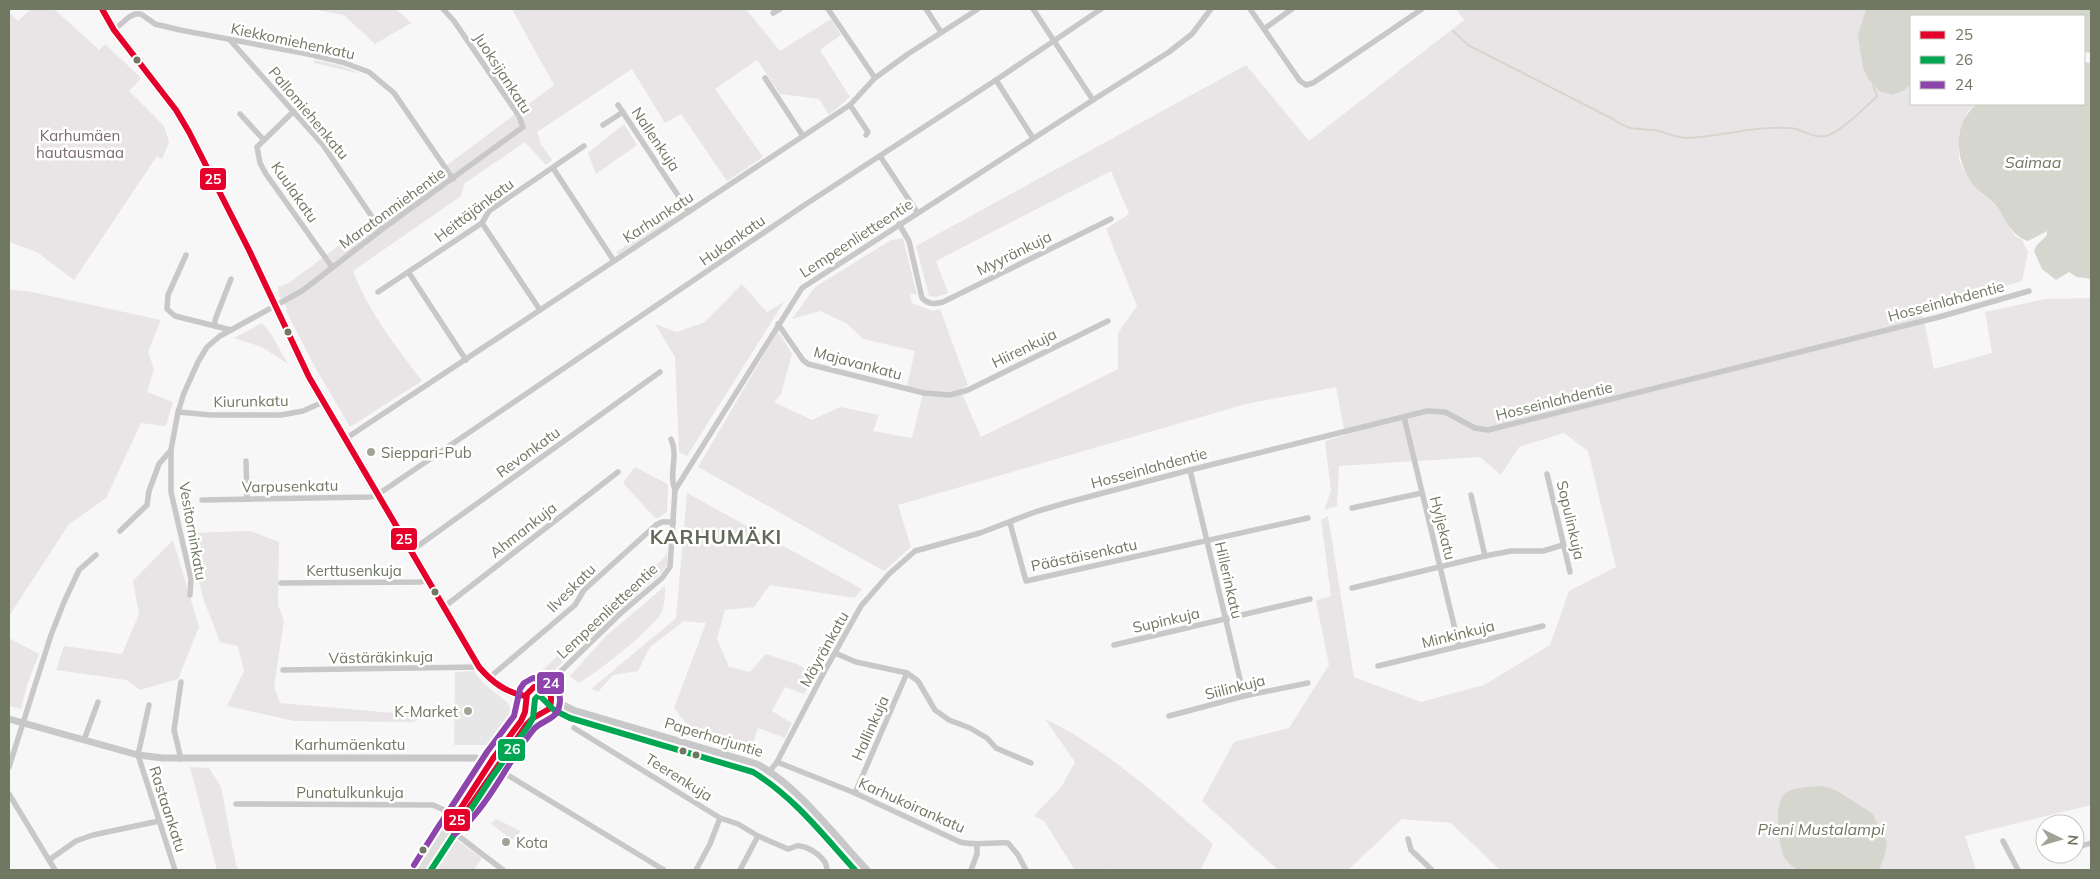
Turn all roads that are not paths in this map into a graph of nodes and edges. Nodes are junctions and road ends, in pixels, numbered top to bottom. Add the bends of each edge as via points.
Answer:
1 (102, 9) edge
2 (443, 9) edge
3 (780, 9) edge
4 (828, 9) edge
5 (926, 9) edge
6 (978, 9) edge
7 (1033, 9) edge
8 (1102, 9) edge
9 (1211, 9) edge
10 (1250, 9) edge
11 (1292, 9) edge
12 (1422, 9) edge
13 (773, 13) dead end
14 (1264, 29) junction
15 (114, 30) junction
16 (941, 32) junction
17 (230, 40) junction
18 (1054, 41) junction
19 (765, 78) dead end
20 (875, 78) junction
21 (996, 80) junction
22 (1093, 100) junction
23 (618, 105) dead end
24 (850, 105) junction
25 (294, 112) junction
26 (623, 112) junction
27 (240, 114) dead end
28 (603, 125) dead end
29 (523, 127) joint
30 (866, 135) dead end
31 (803, 136) junction
32 (1033, 138) junction
33 (263, 139) junction
34 (584, 146) dead end
35 (880, 156) junction
36 (553, 168) junction
37 (453, 179) junction
38 (690, 212) junction
39 (918, 212) junction
40 (1111, 220) dead end
41 (482, 223) junction
42 (899, 224) junction
43 (381, 230) junction
44 (186, 255) dead end
45 (614, 261) junction
46 (332, 267) junction
47 (408, 273) junction
48 (231, 279) dead end
49 (2029, 291) dead end
50 (378, 292) dead end
51 (275, 307) junction
52 (540, 310) junction
53 (1108, 321) dead end
54 (778, 324) junction
55 (215, 326) junction
56 (231, 330) junction
57 (466, 360) junction
58 (660, 372) dead end
59 (950, 394) joint
60 (323, 402) junction
61 (178, 412) junction
62 (1404, 417) junction
63 (346, 439) junction
64 (671, 439) dead end
65 (171, 450) junction
66 (246, 461) dead end
67 (1190, 470) junction
68 (618, 472) dead end
69 (1547, 474) dead end
70 (675, 490) junction
71 (1422, 493) junction
72 (378, 495) junction
73 (1471, 495) dead end
74 (247, 499) junction
75 (202, 500) dead end
76 (1352, 508) dead end
77 (1308, 518) dead end
78 (673, 522) junction
79 (1010, 523) junction
80 (120, 531) dead end
81 (1207, 541) junction
82 (1563, 545) junction
83 (411, 551) junction
84 (915, 551) joint
85 (96, 555) dead end
86 (1485, 556) junction
87 (1440, 568) junction
88 (1570, 572) dead end
89 (427, 579) junction
90 (281, 583) dead end
91 (1352, 588) dead end
92 (190, 595) dead end
93 (1310, 600) dead end
94 (444, 607) junction
95 (1225, 619) junction
96 (1543, 626) dead end
97 (1114, 645) dead end
98 (1459, 646) junction
99 (836, 653) junction
100 (1378, 666) dead end
101 (479, 667) junction
102 (283, 670) dead end
103 (907, 673) junction
104 (558, 674) junction
105 (489, 678) junction
106 (181, 682) dead end
107 (1308, 683) dead end
108 (540, 687) junction
109 (550, 694) junction
110 (525, 696) junction
111 (1244, 696) junction
112 (98, 702) dead end
113 (149, 705) dead end
114 (526, 706) junction
115 (573, 710) junction
116 (545, 712) junction
117 (1169, 716) dead end
118 (9, 719) edge
119 (22, 723) junction
120 (574, 728) dead end
121 (84, 740) junction
122 (138, 755) junction
123 (181, 759) junction
124 (778, 762) junction
125 (1031, 763) dead end
126 (493, 766) junction
127 (9, 768) edge
128 (770, 771) junction
129 (855, 793) junction
130 (9, 794) edge
131 (11, 803) edge
132 (236, 804) dead end
133 (720, 818) junction
134 (456, 820) junction
135 (159, 821) junction
136 (448, 828) junction
137 (758, 836) junction
138 (1408, 839) dead end
139 (2003, 841) dead end
140 (977, 844) junction
141 (49, 860) junction
142 (55, 870) edge
143 (174, 870) edge
144 (421, 870) edge
145 (503, 870) edge
146 (664, 870) edge
147 (696, 870) edge
148 (740, 870) edge
149 (826, 870) edge
150 (867, 870) edge
151 (971, 870) edge
152 (1026, 870) edge
153 (1432, 870) edge
154 (2018, 870) edge

1 - 15 main road
2 - 29 street, Juoksijankatu via 519,116
3 - 13 street
4 - 20 street
5 - 16 street
6 - 16 street, Karhunkatu
7 - 18 street
8 - 18 street, Hukankatu
9 - 22 street, Lempeenlietteentie via 1192,34 1169,52
10 - 14 street
11 - 14 street
12 - 14 street via 1306,85
15 - 17 street, Kiekkomiehenkatu via 129,17 141,14 155,24
15 - 51 main road via 176,110 189,132
16 - 20 street, Karhunkatu
17 - 25 street, Pallomiehenkatu
17 - 37 street, Kiekkomiehenkatu via 325,58 369,72 394,93
18 - 21 street, Hukankatu
18 - 22 street
19 - 31 street
20 - 24 street, Karhunkatu
21 - 32 street
21 - 35 street, Hukankatu
22 - 32 street, Lempeenlietteentie
23 - 26 street, Nallenkuja
24 - 30 street via 868,132
24 - 31 street, Karhunkatu
25 - 33 street
25 - 43 street, Pallomiehenkatu via 331,156
26 - 28 street
26 - 38 street, Nallenkuja
27 - 33 street
29 - 37 street, Maratonmiehentie
31 - 38 street, Karhunkatu
32 - 39 street, Lempeenlietteentie
33 - 46 street, Kuulakatu via 256,147 260,163
34 - 36 street, Heittäjänkatu
35 - 39 street
35 - 72 street, Hukankatu
36 - 41 street, Heittäjänkatu via 489,211
36 - 45 street
37 - 43 street, Maratonmiehentie
38 - 45 street, Karhunkatu
39 - 42 street, Lempeenlietteentie
40 - 42 street, Myyränkuja via 943,302 927,303 922,298 909,241
41 - 47 street, Heittäjänkatu
41 - 52 street
42 - 54 street, Lempeenlietteentie via 802,288
43 - 46 street, Maratonmiehentie
44 - 55 street via 168,295 168,309 175,316
45 - 52 street, Karhunkatu
46 - 51 street, Maratonmiehentie
47 - 50 street, Heittäjänkatu
47 - 57 street
48 - 55 street
49 - 62 street, Hosseinlahdentie via 1939,317 1488,430 1476,428 1445,412 1427,411
51 - 56 street, Vesitorninkatu
51 - 60 main road
52 - 57 street, Karhunkatu
53 - 59 street, Hiirenkuja via 968,390
54 - 59 street, Majavankatu via 808,364 924,393
54 - 70 street, Lempeenlietteentie
55 - 56 street
56 - 61 street, Vesitorninkatu via 206,348
57 - 63 street, Karhunkatu
58 - 83 street, Revonkatu
60 - 61 street, Kiurunkatu via 303,411 281,415
60 - 63 main road
61 - 65 street, Vesitorninkatu
62 - 67 street, Hosseinlahdentie
62 - 71 street, Hyljekatu
63 - 72 main road
64 - 70 street
65 - 80 street via 159,464 147,505
65 - 92 street, Vesitorninkatu via 171,492 191,579
66 - 74 street
67 - 79 street, Hosseinlahdentie via 1052,507
67 - 81 street, Hillerinkatu
68 - 94 street, Ahmankuja
69 - 82 street, Sopulinkuja
70 - 78 street, Lempeenlietteentie
71 - 76 street
71 - 87 street, Hyljekatu
72 - 74 street, Varpusenkatu
72 - 83 main road
73 - 86 street
74 - 75 street, Varpusenkatu
77 - 81 street
78 - 104 street, Lempeenlietteentie via 670,567 662,578
78 - 105 street, Ilveskatu via 656,525 584,590 575,605
79 - 81 street, Päästäisenkatu via 1026,581
79 - 84 street, Hosseinlahdentie
81 - 95 street, Hillerinkatu
82 - 86 street via 1542,551 1511,551
82 - 88 street, Sopulinkuja
83 - 89 main road
84 - 99 street, Mäyränkatu via 889,574 862,606
85 - 119 street via 79,570 64,602
86 - 87 street
87 - 91 street
87 - 98 street, Hyljekatu
89 - 90 street, Kerttusenkuja via 421,582
89 - 94 main road
93 - 95 street, Supinkuja
94 - 101 main road
95 - 97 street, Supinkuja
95 - 111 street, Hillerinkatu
96 - 98 street, Minkinkuja
98 - 100 street, Minkinkuja
99 - 103 street via 856,662
99 - 124 street, Mäyränkatu
101 - 102 street, Västäräkinkuja
101 - 105 main road
103 - 125 street via 918,681 935,710 987,738 996,748
103 - 129 street, Hallinkuja
104 - 108 street, Lempeenlietteentie
104 - 109 street, Lempeenlietteentie
105 - 110 main road via 505,690
106 - 123 street via 174,730
107 - 111 street, Siilinkuja
108 - 109 main road
108 - 110 main road via 530,689
109 - 115 street, Paperharjuntie via 557,702
109 - 116 main road via 551,705
110 - 114 main road
111 - 117 street, Siilinkuja
112 - 121 street
113 - 122 street
114 - 116 main road via 533,713
114 - 126 main road via 524,716
115 - 116 street, Paperharjuntie
115 - 128 street, Paperharjuntie via 748,761
116 - 126 main road via 529,721
118 - 119 street, Karhumäenkatu
119 - 121 street, Karhumäenkatu
119 - 127 street
120 - 133 street, Teerenkuja
121 - 122 street, Karhumäenkatu
122 - 123 street, Karhumäenkatu
122 - 135 street, Rastaankatu
123 - 126 street, Karhumäenkatu via 453,757 477,758
124 - 128 street, Mäyränkatu
124 - 129 street, Karhukoirankatu
126 - 134 main road
126 - 146 street, Karhumäenkatu
128 - 150 street, Paperharjuntie
129 - 140 street, Karhukoirankatu via 960,842
130 - 131 street
131 - 141 street
132 - 134 street, Punatulkunkuja via 433,805
133 - 137 street
133 - 147 street, Teerenkuja
134 - 136 main road
135 - 141 street via 76,841
135 - 143 street, Rastaankatu
136 - 144 main road
136 - 145 street
137 - 148 street
137 - 149 street via 788,849 802,846 823,858
138 - 153 street via 1411,850
139 - 154 street
140 - 151 street
140 - 152 street, Karhukoirankatu via 1008,843
141 - 142 street

